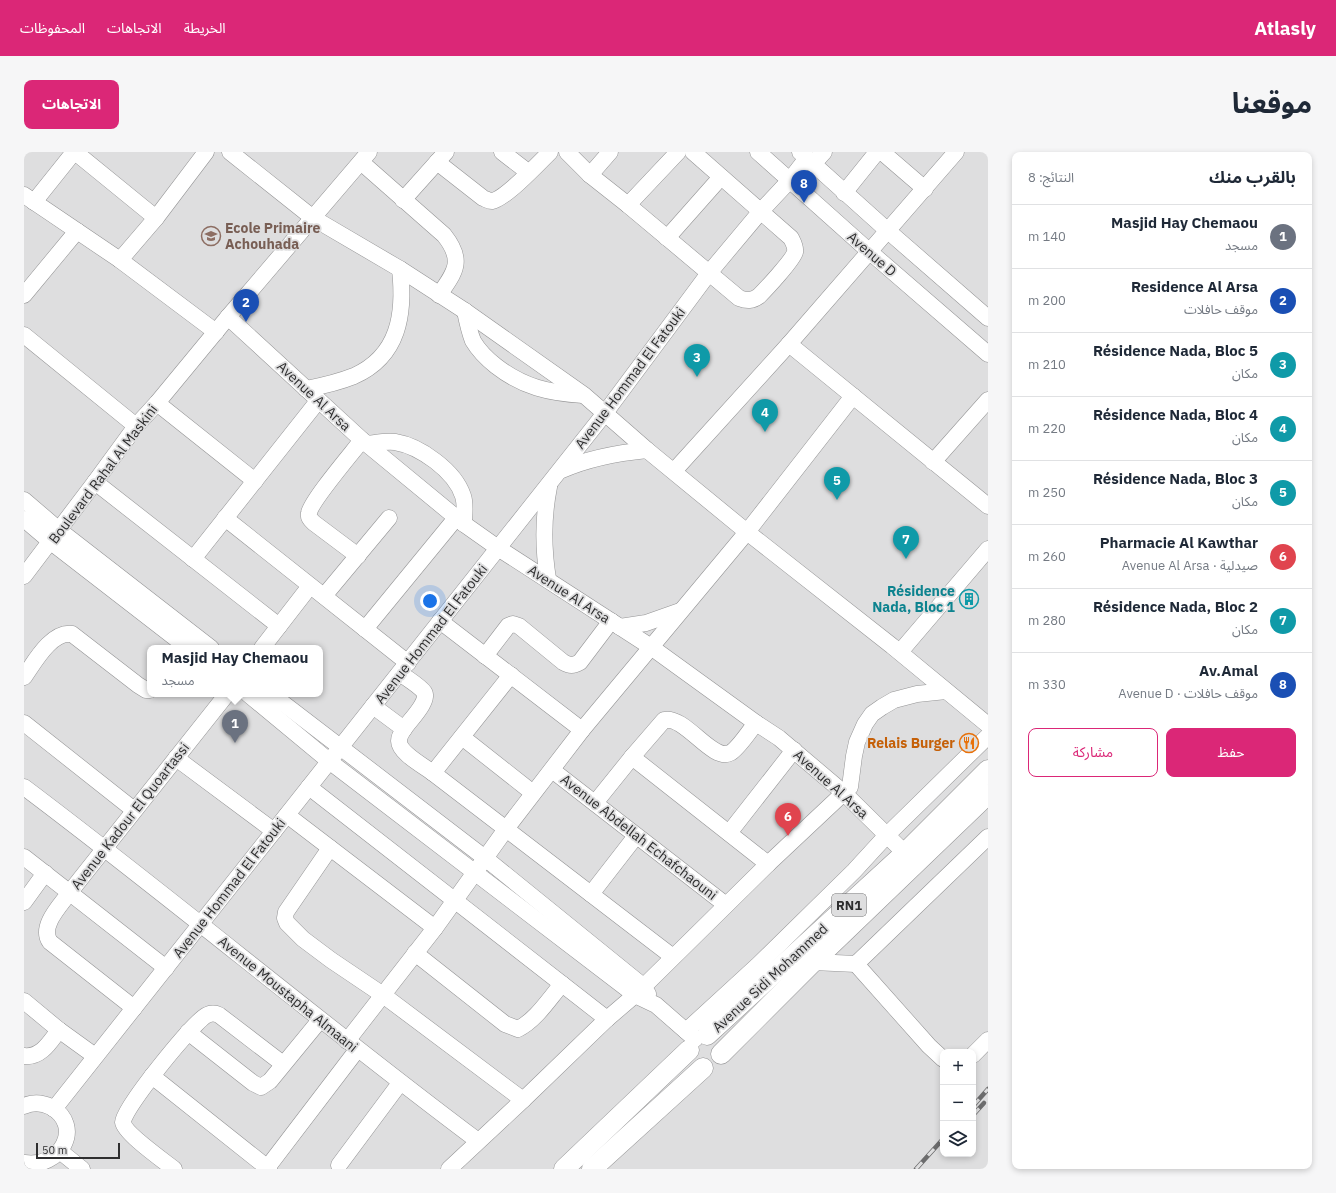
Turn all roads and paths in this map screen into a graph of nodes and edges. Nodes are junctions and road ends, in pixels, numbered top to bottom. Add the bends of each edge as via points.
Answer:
1 (75, 152) edge
2 (206, 152) edge
3 (230, 152) edge
4 (502, 152) edge
5 (550, 152) edge
6 (567, 152) edge
7 (610, 152) edge
8 (678, 152) edge
9 (693, 152) edge
10 (758, 152) edge
11 (824, 152) edge
12 (877, 152) edge
13 (882, 152) edge
14 (956, 152) edge
15 (365, 157) edge
16 (442, 157) edge
17 (807, 158) edge
18 (528, 172) junction
19 (590, 175) junction
20 (721, 176) junction
21 (790, 180) junction
22 (925, 189) junction
23 (844, 192) junction
24 (29, 198) edge
25 (403, 200) junction
26 (628, 205) junction
27 (761, 211) junction
28 (156, 218) junction
29 (312, 218) junction
30 (77, 231) junction
31 (888, 231) junction
32 (667, 238) junction
33 (870, 252) junction
34 (120, 260) junction
35 (400, 269) junction
36 (709, 273) junction
37 (439, 294) junction
38 (24, 295) edge
39 (465, 311) junction
40 (228, 317) junction
41 (988, 318) edge
42 (216, 332) junction
43 (24, 335) edge
44 (789, 344) junction
45 (988, 354) edge
46 (306, 389) junction
47 (584, 395) junction
48 (853, 396) junction
49 (988, 400) edge
50 (318, 401) junction
51 (157, 403) junction
52 (605, 413) junction
53 (136, 426) junction
54 (364, 442) junction
55 (647, 450) junction
56 (933, 462) junction
57 (560, 471) junction
58 (674, 471) junction
59 (255, 481) junction
60 (95, 482) junction
61 (550, 483) junction
62 (24, 500) edge
63 (988, 506) edge
64 (225, 518) junction
65 (390, 518) dead end
66 (24, 519) edge
67 (460, 521) junction
68 (747, 532) junction
69 (55, 536) junction
70 (498, 548) junction
71 (988, 549) edge
72 (358, 556) junction
73 (193, 559) junction
74 (24, 576) edge
75 (548, 579) junction
76 (310, 586) junction
77 (324, 596) junction
78 (681, 611) junction
79 (440, 621) junction
80 (615, 624) junction
81 (279, 626) junction
82 (365, 629) junction
83 (192, 645) edge
84 (264, 645) edge
85 (651, 647) junction
86 (900, 652) junction
87 (485, 656) junction
88 (404, 668) junction
89 (511, 675) junction
90 (24, 677) edge
91 (147, 690) edge
92 (946, 691) junction
93 (225, 697) edge
94 (252, 697) edge
95 (275, 697) edge
96 (373, 706) junction
97 (24, 723) edge
98 (756, 723) junction
99 (988, 725) edge
100 (404, 729) junction
101 (582, 730) junction
102 (988, 736) edge
103 (462, 737) junction
104 (340, 748) junction
105 (794, 750) junction
106 (632, 757) junction
107 (176, 758) junction
108 (329, 761) junction
109 (552, 770) junction
110 (988, 770) edge
111 (433, 773) junction
112 (24, 787) edge
113 (309, 787) junction
114 (534, 793) junction
115 (844, 793) junction
116 (988, 794) edge
117 (595, 803) junction
118 (134, 810) junction
119 (287, 815) junction
120 (506, 829) junction
121 (274, 831) junction
122 (729, 833) junction
123 (887, 835) junction
124 (636, 836) junction
125 (988, 837) edge
126 (105, 848) junction
127 (330, 848) junction
128 (24, 857) edge
129 (485, 858) junction
130 (910, 858) junction
131 (768, 864) junction
132 (45, 873) junction
133 (474, 873) junction
134 (70, 892) junction
135 (591, 894) junction
136 (455, 900) junction
137 (24, 902) edge
138 (726, 905) junction
139 (200, 924) junction
140 (435, 928) junction
141 (415, 953) junction
142 (672, 957) junction
143 (813, 962) junction
144 (856, 964) junction
145 (166, 968) junction
146 (562, 984) junction
147 (639, 990) junction
148 (383, 994) junction
149 (24, 1001) edge
150 (134, 1008) junction
151 (607, 1019) junction
152 (320, 1020) junction
153 (59, 1030) junction
154 (188, 1032) junction
155 (694, 1039) junction
156 (988, 1040) edge
157 (352, 1046) junction
158 (976, 1052) edge
159 (722, 1054) junction
160 (24, 1056) edge
161 (95, 1056) junction
162 (940, 1056) edge
163 (283, 1064) junction
164 (703, 1068) junction
165 (152, 1076) junction
166 (400, 1083) junction
167 (523, 1100) junction
168 (24, 1106) edge
169 (54, 1109) junction
170 (478, 1141) junction
171 (61, 1152) junction
172 (24, 1163) edge
173 (338, 1165) dead end
174 (268, 1168) edge
175 (82, 1169) edge
176 (174, 1169) edge
177 (449, 1169) edge
178 (564, 1169) edge
179 (592, 1169) edge

1 - 24 street
1 - 28 street
2 - 28 street
3 - 29 street
4 - 18 street
5 - 18 street
6 - 19 street
7 - 19 street
8 - 26 street
9 - 20 street
10 - 21 street, Avenue D
11 - 17 street, Avenue Hommad El Fatouki
12 - 23 street
13 - 22 street
14 - 22 street
15 - 25 street
15 - 29 street, Boulevard Rahal Al Maskini
16 - 18 street via 488,201 506,194
16 - 25 street
17 - 21 street, Avenue Hommad El Fatouki
17 - 23 street, Avenue D
19 - 26 street
20 - 27 street
20 - 32 street
21 - 27 street, Avenue Hommad El Fatouki
21 - 33 street, Avenue D
22 - 31 street
23 - 31 street, Avenue D
24 - 30 street
25 - 37 street via 444,235 455,253 455,269
26 - 32 street
27 - 36 street, Avenue Hommad El Fatouki
27 - 36 street via 793,242 796,252 791,259 759,296 747,301 739,298
28 - 34 street
29 - 35 street
29 - 40 street, Boulevard Rahal Al Maskini
30 - 34 street
30 - 38 street
31 - 33 street
31 - 41 street, Avenue D
32 - 36 street
33 - 44 street
33 - 45 street, Avenue D
34 - 42 street
35 - 37 street
35 - 46 street via 400,317 396,333 388,347 376,361 362,371 344,379
36 - 52 street, Avenue Hommad El Fatouki
37 - 39 street
39 - 47 street
39 - 47 street via 468,328 477,347 500,369 530,386 550,392
40 - 42 street, Boulevard Rahal Al Maskini
40 - 46 street, Avenue Al Arsa
42 - 51 street, Boulevard Rahal Al Maskini
43 - 53 street
44 - 48 street
44 - 58 street
46 - 50 street, Avenue Al Arsa
47 - 52 street
48 - 56 street
48 - 68 street
49 - 56 street
50 - 54 street, Avenue Al Arsa
50 - 59 street
51 - 53 street, Boulevard Rahal Al Maskini
51 - 59 street
52 - 55 street
52 - 57 street, Avenue Hommad El Fatouki
53 - 60 street, Boulevard Rahal Al Maskini
54 - 67 street, Avenue Al Arsa
54 - 67 street via 401,444 419,450 432,459 460,488 465,504
54 - 72 street via 314,501 308,514 314,523
55 - 57 street via 596,457
55 - 58 street
56 - 63 street
57 - 61 street, Avenue Hommad El Fatouki
58 - 68 street
59 - 64 street
60 - 69 street, Boulevard Rahal Al Maskini
60 - 73 street
61 - 70 street, Avenue Hommad El Fatouki
61 - 75 street via 544,525
62 - 69 street
64 - 73 street
64 - 76 street
65 - 72 street
66 - 69 street
67 - 70 street, Avenue Al Arsa
67 - 82 street
68 - 78 street
68 - 86 street
69 - 74 street, Boulevard Rahal Al Maskini
69 - 83 street
70 - 75 street, Avenue Al Arsa
70 - 79 street, Avenue Hommad El Fatouki
71 - 86 street
72 - 77 street
73 - 81 street
75 - 80 street, Avenue Al Arsa
76 - 77 street
76 - 81 street
77 - 82 street
78 - 80 street via 646,623
78 - 85 street
79 - 87 street
79 - 88 street, Avenue Hommad El Fatouki
80 - 85 street, Avenue Al Arsa
80 - 87 street via 574,666 563,662 519,626 513,624 508,626
81 - 84 street
82 - 88 street
85 - 98 street, Avenue Al Arsa
85 - 101 street
86 - 92 street
87 - 89 street
88 - 96 street, Avenue Hommad El Fatouki
88 - 100 street via 426,696 425,702
89 - 101 street
89 - 103 street
90 - 91 street via 50,643 61,635 72,634
92 - 99 street
92 - 115 street via 894,700 872,714 859,735 850,787
93 - 107 street, Avenue Kadour El Quoartassi
94 - 108 street
95 - 104 street
96 - 100 street
96 - 104 street, Avenue Hommad El Fatouki
97 - 118 street
98 - 105 street, Avenue Al Arsa
98 - 106 street via 728,754 717,752 676,721 664,720
100 - 111 street via 399,746 408,756
101 - 109 street
102 - 123 street
103 - 111 street
103 - 114 street
104 - 108 street, Avenue Hommad El Fatouki
104 - 129 street
105 - 115 street, Avenue Al Arsa
105 - 122 street
106 - 117 street
106 - 122 street
107 - 118 street, Avenue Kadour El Quoartassi
107 - 121 street
108 - 113 street, Avenue Hommad El Fatouki
108 - 133 street
109 - 114 street
109 - 117 street, Avenue Abdellah Echafchaouni
110 - 130 main road, Avenue Sidi Mohammed / RN1
111 - 120 street
112 - 126 street, Avenue Moustapha Almaani
113 - 119 street, Avenue Hommad El Fatouki
113 - 136 street
114 - 120 street
115 - 123 street, Avenue Al Arsa
115 - 131 street
116 - 130 main road, Avenue Sidi Mohammed / RN1
117 - 124 street, Avenue Abdellah Echafchaouni
118 - 126 street, Avenue Kadour El Quoartassi
119 - 121 street, Avenue Hommad El Fatouki
119 - 127 street
120 - 129 street
120 - 135 street
121 - 139 street, Avenue Hommad El Fatouki
122 - 131 street
123 - 130 street, Avenue Al Arsa
123 - 155 street via 757,966
124 - 135 street
124 - 138 street, Avenue Abdellah Echafchaouni
125 - 144 street
126 - 134 street, Avenue Kadour El Quoartassi
126 - 139 street, Avenue Moustapha Almaani
127 - 140 street
127 - 148 street via 289,906 285,918 303,939
128 - 132 street
129 - 133 street
129 - 147 street
130 - 143 main road, Avenue Sidi Mohammed / RN1
130 - 155 main road, Avenue Sidi Mohammed / RN1
131 - 138 street
132 - 134 street
132 - 137 street
133 - 136 street
133 - 147 street
134 - 145 street
134 - 150 street, Avenue Kadour El Quoartassi via 48,924 46,937
135 - 142 street
136 - 140 street
136 - 146 street
138 - 142 street
139 - 145 street, Avenue Hommad El Fatouki
139 - 152 street, Avenue Moustapha Almaani
140 - 141 street
141 - 146 street via 511,1028 518,1029 526,1025
141 - 148 street
142 - 147 street
143 - 144 street
143 - 159 main road, Avenue Sidi Mohammed / RN1
144 - 162 street
145 - 150 street, Avenue Hommad El Fatouki
146 - 151 street
147 - 151 street
147 - 155 street
148 - 157 street
148 - 167 street
149 - 153 street
150 - 161 street, Avenue Hommad El Fatouki
151 - 167 street
152 - 157 street, Avenue Moustapha Almaani
152 - 163 street
153 - 160 street via 47,1047 39,1053 30,1057
153 - 161 street
154 - 163 street via 206,1015 214,1013
154 - 163 street via 257,1086 261,1087 270,1081
154 - 165 street
155 - 159 main road via 715,1038
155 - 164 main road via 690,1058
155 - 178 main road, Avenue Sidi Mohammed / RN1
156 - 158 street
157 - 166 street, Avenue Moustapha Almaani
157 - 174 street
159 - 164 main road, RN1 via 715,1064
161 - 169 street, Avenue Hommad El Fatouki
164 - 179 main road, RN1
165 - 174 street
165 - 176 street via 127,1111 123,1124 129,1133
166 - 170 street, Avenue Moustapha Almaani
166 - 173 street
167 - 170 street
168 - 169 street via 34,1103
169 - 171 street via 64,1121 67,1132 66,1143
170 - 177 street
171 - 172 street via 52,1161 44,1164
171 - 175 street

